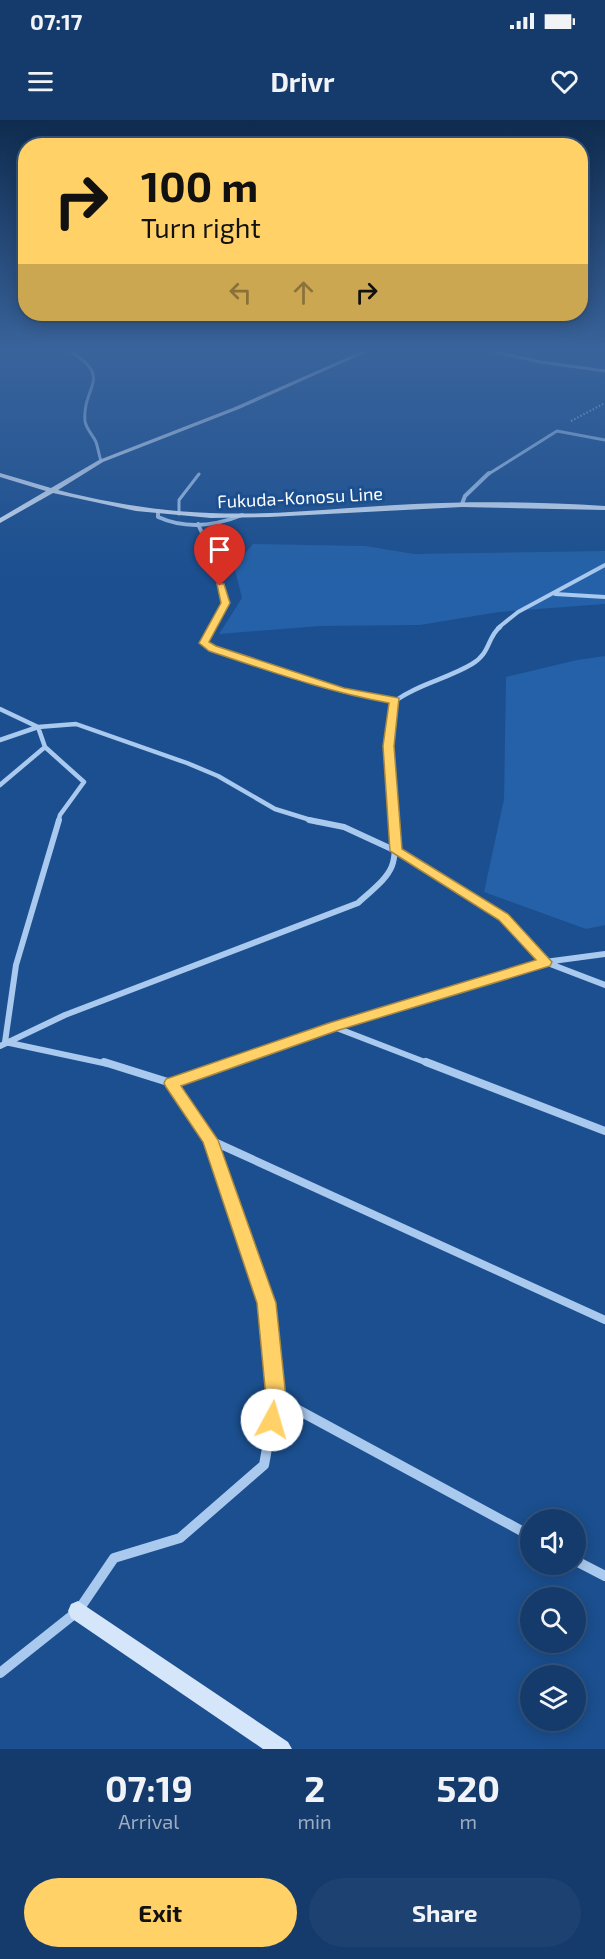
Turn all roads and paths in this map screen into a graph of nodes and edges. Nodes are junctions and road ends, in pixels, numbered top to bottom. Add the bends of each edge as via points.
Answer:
1 (87, 427) edge
2 (188, 427) edge
3 (562, 427) edge
4 (557, 431) junction
5 (605, 440) edge
6 (101, 461) junction
7 (199, 474) dead end
8 (0, 475) edge
9 (52, 491) junction
10 (462, 504) junction
11 (605, 508) edge
12 (158, 512) junction
13 (179, 514) junction
14 (242, 516) junction
15 (0, 521) edge
16 (198, 524) junction
17 (605, 565) edge
18 (553, 594) junction
19 (605, 597) edge
20 (395, 701) junction
21 (0, 709) edge
22 (38, 727) junction
23 (0, 740) edge
24 (45, 747) junction
25 (0, 785) edge
26 (396, 851) junction
27 (605, 954) edge
28 (545, 962) junction
29 (605, 984) edge
30 (334, 1026) junction
31 (3, 1044) edge
32 (171, 1083) junction
33 (605, 1131) edge
34 (210, 1140) junction
35 (605, 1320) edge
36 (276, 1398) junction
37 (520, 1530) edge
38 (586, 1566) edge
39 (605, 1576) edge
40 (78, 1611) junction
41 (0, 1673) edge
42 (281, 1749) edge

1 - 6 street via 95,439
2 - 6 main road
3 - 4 path
4 - 5 street
4 - 10 street via 484,476 463,497
6 - 9 main road
7 - 13 lane via 179,500
8 - 9 main road, Fukuda-Konosu Line
9 - 12 main road, Fukuda-Konosu Line
9 - 15 main road
10 - 11 main road, Fukuda-Konosu Line
10 - 14 main road, Fukuda-Konosu Line
12 - 13 main road, Fukuda-Konosu Line
12 - 16 street via 158,517 165,521
13 - 14 main road, Fukuda-Konosu Line
14 - 16 street
16 - 20 street via 225,603 204,643 310,681
17 - 18 street
18 - 19 street
18 - 20 street via 518,612 496,630 486,653 472,664
20 - 26 street via 389,746
21 - 22 street
22 - 23 street
22 - 24 street
22 - 26 street via 76,724 218,776 275,809 344,827
24 - 25 street
24 - 31 street via 84,782 60,815 16,965
26 - 28 street via 504,917
26 - 31 street via 390,875 358,903 65,1015
27 - 28 street
28 - 29 street
28 - 30 street
30 - 32 street
30 - 33 street
31 - 32 street via 99,1061
32 - 34 street
34 - 35 street
34 - 36 street via 267,1303
36 - 37 street
36 - 40 street via 264,1465 180,1538 114,1558
38 - 39 street
40 - 41 street
40 - 42 main road

